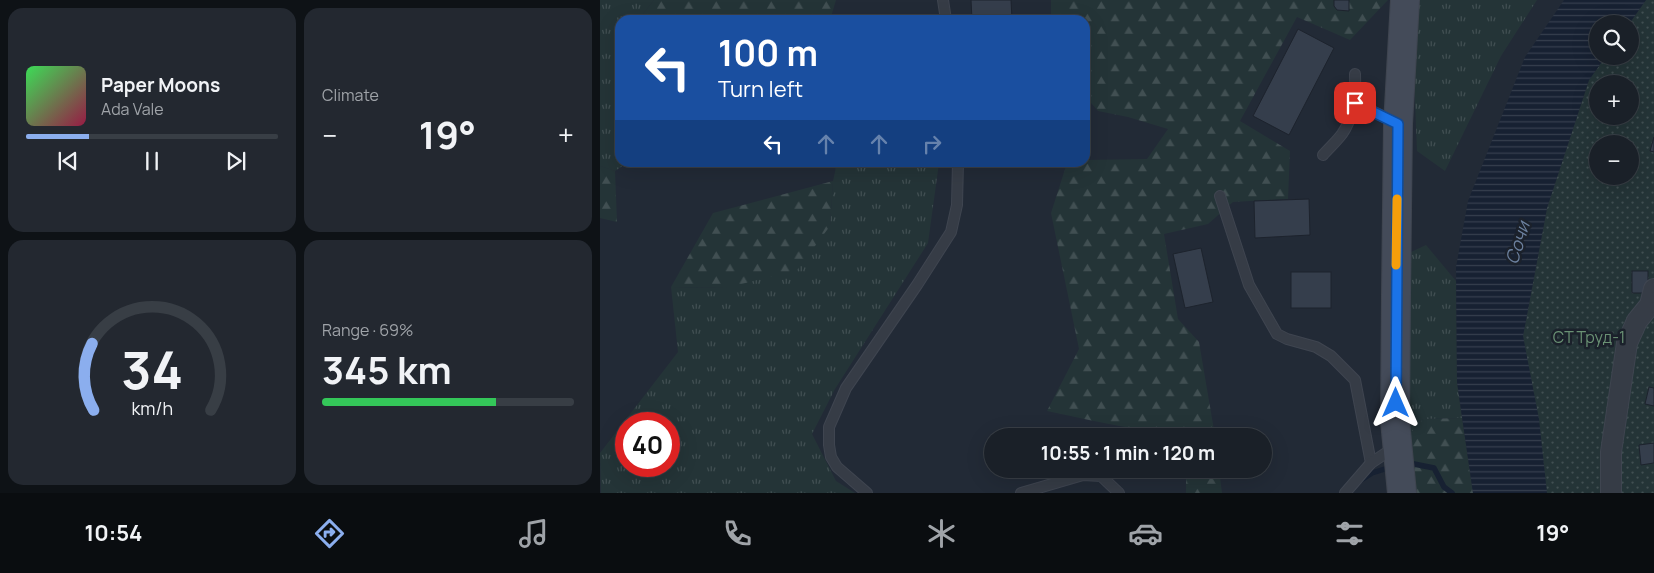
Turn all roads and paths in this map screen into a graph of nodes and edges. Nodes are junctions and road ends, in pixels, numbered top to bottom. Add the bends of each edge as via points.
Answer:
1 (943, 0) edge
2 (1405, 0) edge
3 (945, 15) edge
4 (1355, 74) dead end
5 (1355, 103) junction
6 (1398, 124) junction
7 (1323, 154) dead end
8 (958, 167) edge
9 (1220, 196) dead end
10 (1654, 288) edge
11 (1398, 446) junction
12 (1371, 463) junction
13 (866, 493) edge
14 (1021, 493) edge
15 (1119, 493) edge
16 (1345, 493) edge
17 (1402, 493) edge
18 (1611, 493) edge

1 - 3 lane
2 - 6 street
4 - 5 lane
5 - 6 lane
5 - 7 lane via 1342,134
6 - 11 street
8 - 13 lane via 957,205 952,232 846,388 829,427 831,457
9 - 12 lane via 1249,285 1276,334 1316,347 1331,356 1355,380
10 - 18 street via 1650,304 1637,321 1627,343 1611,452
11 - 12 lane
11 - 17 street
12 - 16 lane
14 - 15 lane via 1083,475 1101,476

